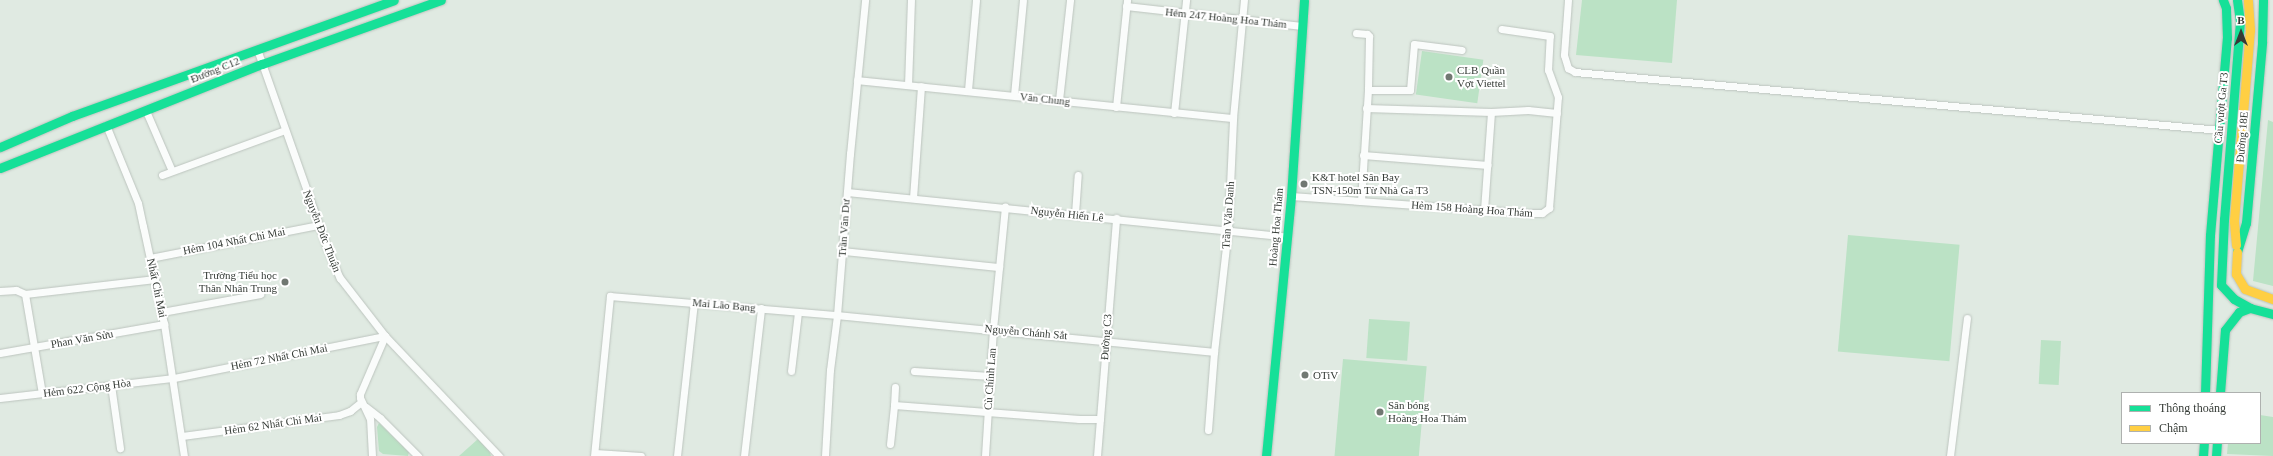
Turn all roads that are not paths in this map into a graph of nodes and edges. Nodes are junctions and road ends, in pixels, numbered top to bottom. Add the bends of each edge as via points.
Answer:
1 (394, 0) edge
2 (441, 0) edge
3 (865, 0) edge
4 (911, 0) edge
5 (976, 0) edge
6 (1023, 0) edge
7 (1070, 0) edge
8 (1186, 0) edge
9 (1244, 0) edge
10 (1304, 0) edge
11 (1568, 0) edge
12 (2223, 0) edge
13 (2237, 0) edge
14 (2248, 0) edge
15 (2263, 0) edge
16 (1127, 3) edge
17 (1184, 13) junction
18 (1242, 20) junction
19 (1302, 26) junction
20 (1502, 28) dead end
21 (1356, 32) dead end
22 (258, 49) junction
23 (1462, 50) dead end
24 (262, 64) junction
25 (857, 80) junction
26 (908, 85) junction
27 (921, 86) junction
28 (968, 90) junction
29 (1368, 90) junction
30 (1014, 95) junction
31 (1059, 100) junction
32 (1116, 107) junction
33 (1366, 108) junction
34 (146, 111) junction
35 (1491, 112) junction
36 (1174, 113) junction
37 (1557, 113) junction
38 (1233, 118) junction
39 (106, 125) junction
40 (285, 130) junction
41 (2220, 130) junction
42 (0, 148) edge
43 (1363, 155) junction
44 (1488, 165) junction
45 (0, 168) edge
46 (172, 171) junction
47 (162, 175) dead end
48 (1078, 175) dead end
49 (847, 192) junction
50 (1292, 196) junction
51 (913, 198) junction
52 (1361, 201) junction
53 (1005, 207) junction
54 (1484, 210) junction
55 (1075, 214) junction
56 (1116, 218) junction
57 (318, 225) junction
58 (1228, 230) junction
59 (2210, 235) junction
60 (1288, 237) junction
61 (2237, 249) junction
62 (843, 251) junction
63 (150, 258) junction
64 (999, 267) junction
65 (2222, 270) junction
66 (155, 279) junction
67 (0, 291) edge
68 (25, 294) junction
69 (260, 294) dead end
70 (2273, 299) edge
71 (694, 302) junction
72 (760, 308) junction
73 (2250, 308) junction
74 (162, 312) junction
75 (798, 312) junction
76 (2273, 314) edge
77 (837, 315) junction
78 (1967, 318) dead end
79 (164, 324) junction
80 (993, 329) junction
81 (385, 336) junction
82 (1105, 340) junction
83 (34, 347) junction
84 (1214, 352) junction
85 (0, 353) edge
86 (914, 370) dead end
87 (791, 371) dead end
88 (990, 376) junction
89 (174, 378) junction
90 (111, 385) junction
91 (895, 387) dead end
92 (2205, 392) edge
93 (2220, 392) edge
94 (42, 394) junction
95 (0, 398) edge
96 (363, 405) junction
97 (894, 405) junction
98 (987, 411) junction
99 (1100, 419) junction
100 (1208, 430) dead end
101 (182, 436) junction
102 (890, 444) dead end
103 (2204, 444) edge
104 (2217, 444) edge
105 (120, 448) dead end
106 (594, 455) edge
107 (184, 456) edge
108 (372, 456) edge
109 (418, 456) edge
110 (499, 456) edge
111 (642, 456) edge
112 (676, 456) edge
113 (744, 456) edge
114 (825, 456) edge
115 (985, 456) edge
116 (1097, 456) edge
117 (1266, 456) edge
118 (1950, 456) edge
119 (2203, 456) edge
120 (2216, 456) edge

1 - 22 main road, Đường C12
2 - 24 main road, Đường C12
3 - 25 street, Trần Văn Dư
4 - 26 street
5 - 28 street
6 - 30 street
7 - 31 street
8 - 17 street
9 - 18 street, Trần Văn Danh
10 - 19 main road, Hoàng Hoa Thám
11 - 41 street via 1564,56 1568,68 1575,72
12 - 41 main road, Đường 18E via 2226,8 2227,38
13 - 65 main road, Cầu vượt Ga T3 via 2240,21
14 - 61 main road, Cầu vượt Ga T3 via 2250,30 2234,220
15 - 61 main road, Đường 18E via 2262,42 2246,223
16 - 17 street, Hẻm 247 Hoàng Hoa Thám
16 - 32 street
17 - 18 street, Hẻm 247 Hoàng Hoa Thám
17 - 36 street
18 - 19 street, Hẻm 247 Hoàng Hoa Thám
18 - 38 street, Trần Văn Danh
19 - 50 main road, Hoàng Hoa Thám
20 - 37 street, Hẻm 158 Hoàng Hoa Thám via 1550,36 1548,70 1558,97
21 - 29 street via 1369,36
22 - 24 street, Nguyễn Đức Thuận
22 - 42 main road, Đường C12 via 72,116
23 - 29 street via 1414,44 1410,90
24 - 34 main road, Đường C12
24 - 40 street, Nguyễn Đức Thuận
25 - 26 street, Văn Chung
25 - 49 street, Trần Văn Dư
26 - 27 street, Văn Chung
27 - 28 street, Văn Chung
27 - 51 street
28 - 30 street, Văn Chung
29 - 33 street
30 - 31 street, Văn Chung
31 - 32 street, Văn Chung
32 - 36 street, Văn Chung
33 - 35 street
33 - 43 street
34 - 39 main road, Đường C12
34 - 46 street
35 - 37 street via 1528,110
35 - 44 street
36 - 38 street, Văn Chung
37 - 54 street, Hẻm 158 Hoàng Hoa Thám via 1549,208 1542,213 1531,214
38 - 58 street, Trần Văn Danh
39 - 45 main road, Đường C12
39 - 63 street, Nhất Chi Mai via 138,203
40 - 46 street
40 - 57 street, Nguyễn Đức Thuận
41 - 59 main road, Đường 18E
43 - 44 street
43 - 52 street
44 - 54 street
46 - 47 street
48 - 55 street
49 - 51 street, Nguyễn Hiến Lê
49 - 62 street, Trần Văn Dư
50 - 52 street, Hẻm 158 Hoàng Hoa Thám
50 - 60 main road, Hoàng Hoa Thám
51 - 53 street, Nguyễn Hiến Lê
52 - 54 street, Hẻm 158 Hoàng Hoa Thám
53 - 55 street, Nguyễn Hiến Lê
53 - 64 street, Cù Chính Lan
55 - 56 street, Nguyễn Hiến Lê
56 - 58 street, Nguyễn Hiến Lê
56 - 82 street, Đường C3
57 - 63 street, Hẻm 104 Nhất Chi Mai
57 - 81 street, Nguyễn Đức Thuận via 340,278
58 - 60 street, Nguyễn Hiến Lê
58 - 84 street, Trần Văn Danh
59 - 65 main road, Đường 18E
59 - 92 main road, Đường 18E
60 - 117 main road, Hoàng Hoa Thám
61 - 70 main road, Đường 18E via 2236,274 2239,282 2245,289
62 - 64 street
62 - 77 street, Trần Văn Dư
63 - 66 street, Nhất Chi Mai
64 - 80 street, Cù Chính Lan
65 - 73 main road via 2221,285 2226,293
66 - 68 street
66 - 74 street, Nhất Chi Mai
67 - 68 street via 16,290
68 - 83 street
69 - 74 street
71 - 72 street, Mai Lão Bạng
71 - 106 street, Mai Lão Bạng via 610,296
71 - 112 street
72 - 75 street, Mai Lão Bạng
72 - 113 street
73 - 76 main road
73 - 93 main road via 2239,312 2225,330
74 - 79 street, Nhất Chi Mai
75 - 77 street, Mai Lão Bạng
75 - 87 street
77 - 80 street, Nguyễn Chánh Sắt
77 - 114 street, Trần Văn Dư via 830,370
78 - 118 street
79 - 83 street, Phan Văn Sửu
79 - 89 street, Nhất Chi Mai
80 - 82 street, Nguyễn Chánh Sắt
80 - 88 street, Cù Chính Lan
81 - 89 street, Hẻm 72 Nhất Chi Mai
81 - 96 street via 361,390
81 - 110 street, Nguyễn Đức Thuận
82 - 84 street, Nguyễn Chánh Sắt
82 - 99 street, Đường C3
83 - 85 street, Phan Văn Sửu
83 - 94 street
84 - 100 street, Trần Văn Danh
86 - 88 street
88 - 98 street, Cù Chính Lan
89 - 90 street, Hẻm 622 Cộng Hòa
89 - 101 street, Nhất Chi Mai
90 - 94 street, Hẻm 622 Cộng Hòa
90 - 105 street
91 - 97 street
94 - 95 street, Hẻm 622 Cộng Hòa
96 - 101 street, Hẻm 62 Nhất Chi Mai via 339,415
96 - 108 street via 371,425
96 - 109 street via 380,418
97 - 98 street
97 - 102 street
98 - 99 street
98 - 115 street, Cù Chính Lan
99 - 116 street, Đường C3
101 - 107 street, Nhất Chi Mai
103 - 119 main road
104 - 120 main road
106 - 111 street

